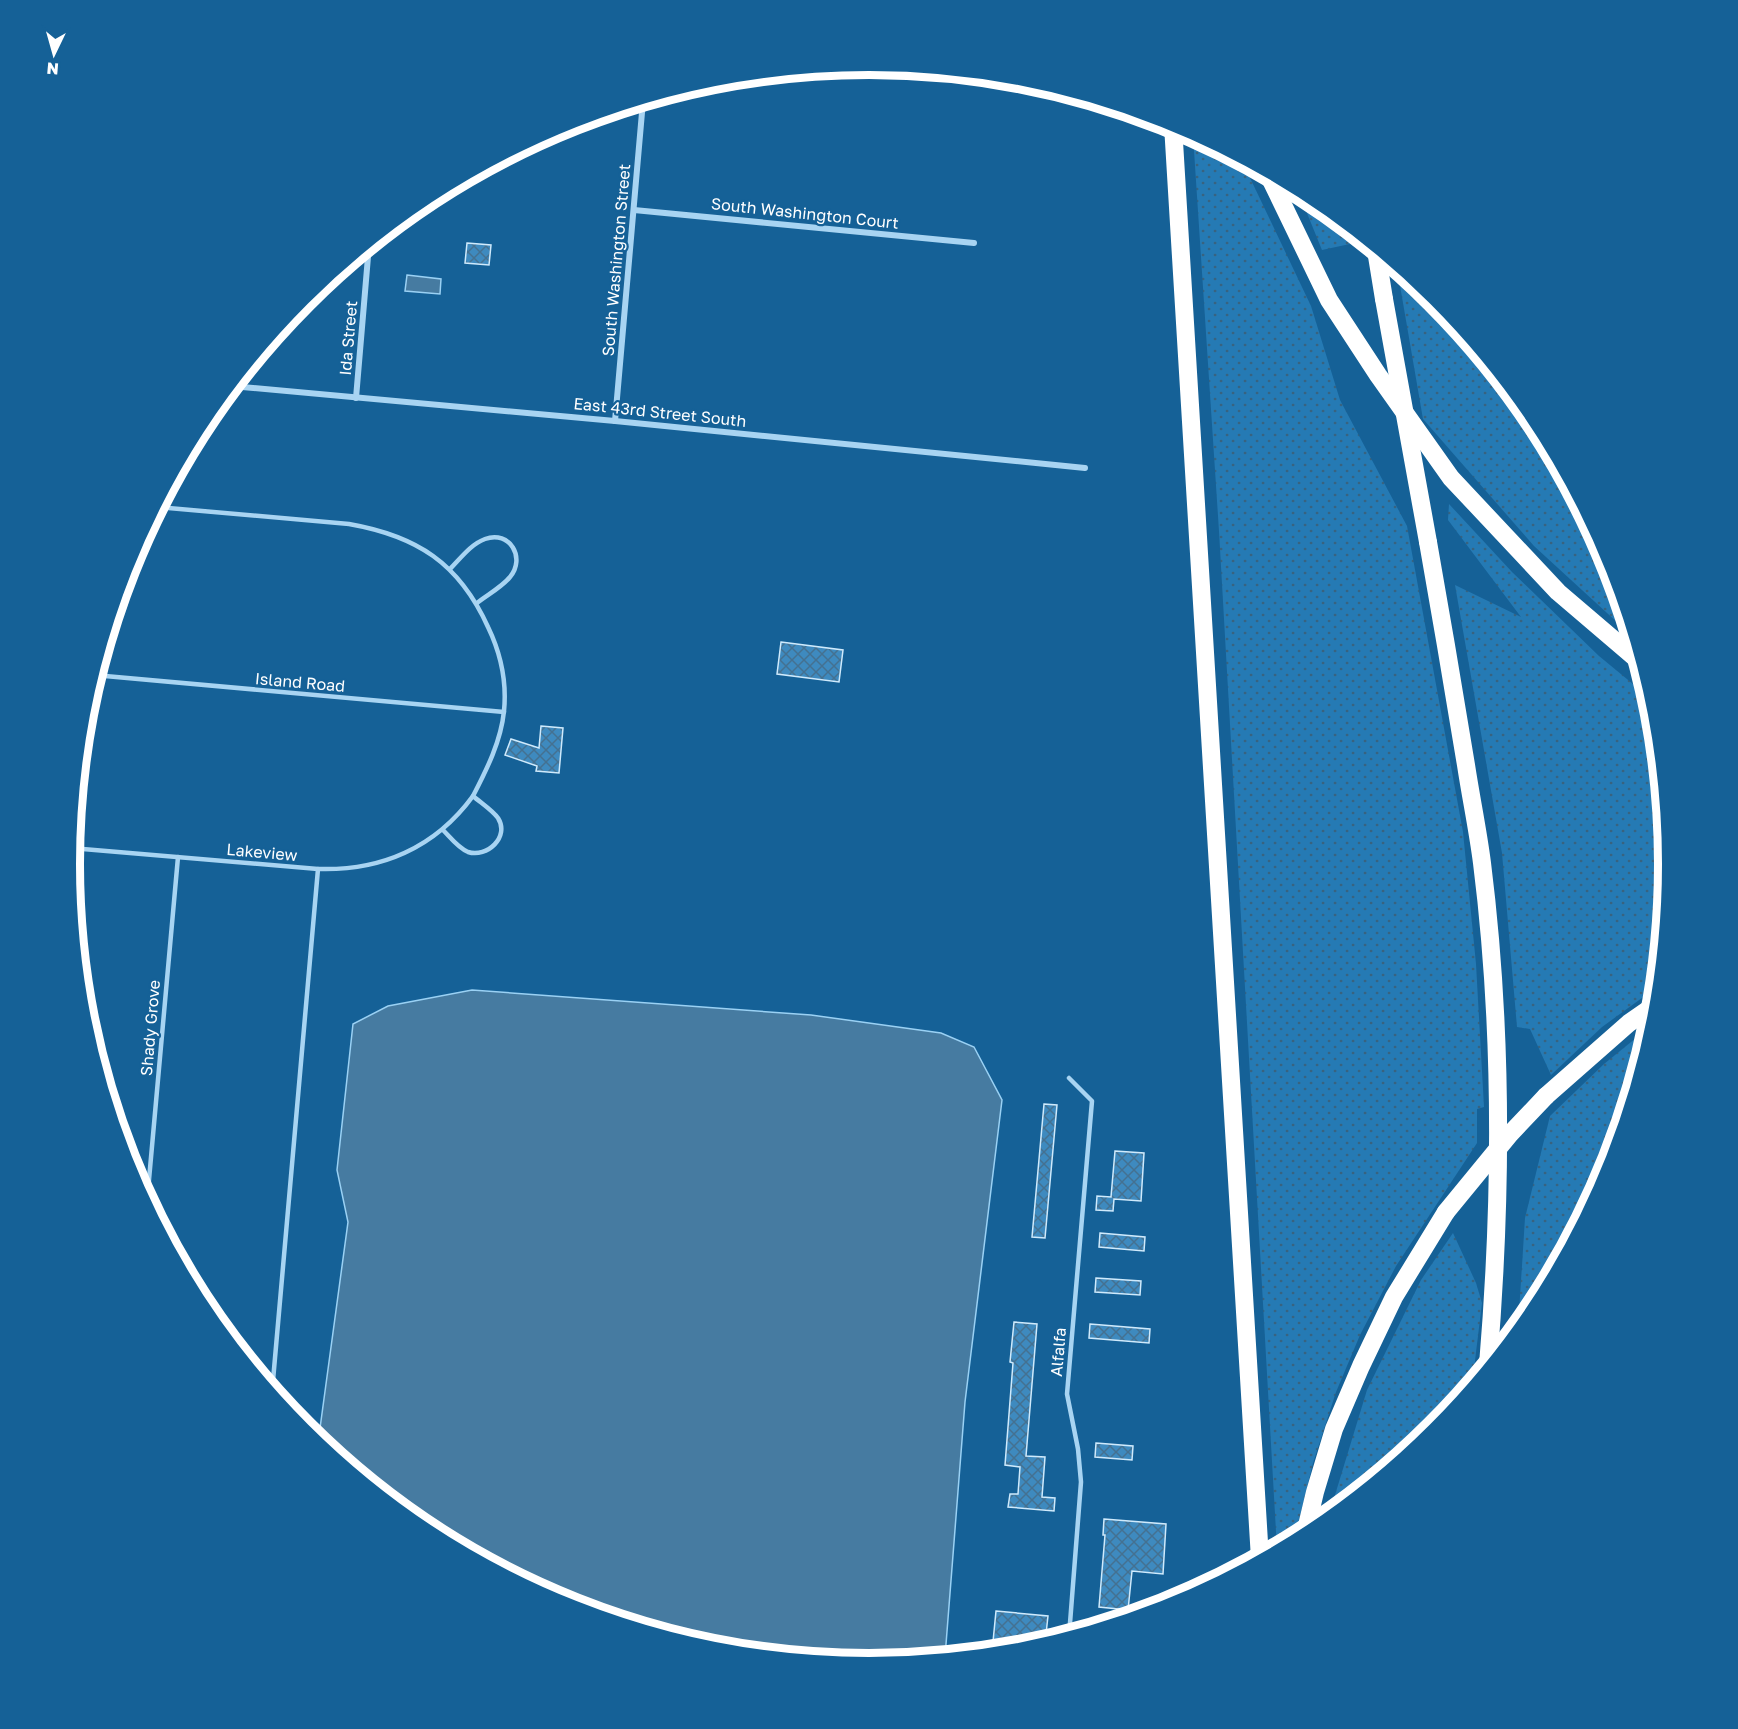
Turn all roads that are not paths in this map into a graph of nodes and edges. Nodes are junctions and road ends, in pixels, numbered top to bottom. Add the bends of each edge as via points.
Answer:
1 (642, 109) edge
2 (1174, 136) edge
3 (1275, 187) edge
4 (634, 210) junction
5 (974, 243) dead end
6 (368, 254) edge
7 (1378, 261) edge
8 (241, 387) edge
9 (356, 398) junction
10 (615, 421) junction
11 (1085, 468) dead end
12 (165, 508) edge
13 (450, 569) junction
14 (477, 603) junction
15 (1630, 653) edge
16 (103, 676) edge
17 (504, 712) junction
18 (473, 796) junction
19 (443, 830) junction
20 (80, 849) edge
21 (178, 857) junction
22 (318, 869) junction
23 (1644, 1013) edge
24 (1069, 1078) dead end
25 (148, 1186) edge
26 (1489, 1353) edge
27 (273, 1382) edge
28 (1308, 1521) edge
29 (1260, 1550) edge
30 (1071, 1628) edge

1 - 4 street, South Washington Street
2 - 29 highway
3 - 15 highway via 1329,300 1451,478 1558,592
4 - 5 street, South Washington Court
4 - 10 street, South Washington Street
6 - 9 street, Ida Street
7 - 26 highway, bridge via 1482,863 1498,1073 1498,1196
8 - 9 street, East 43rd Street South
9 - 10 street, East 43rd Street South
10 - 11 street, East 43rd Street South
12 - 13 lane, Lakeview via 374,528 421,547
13 - 14 lane, Lakeview
13 - 14 lane via 485,538 505,539 514,547 517,557 510,578
14 - 17 lane, Lakeview via 498,648 505,678
16 - 17 lane, Island Road
17 - 18 lane, Lakeview via 496,746
18 - 19 lane, Lakeview
18 - 19 lane via 501,826 494,846 469,852
19 - 22 lane, Lakeview via 417,848 385,861 336,870
20 - 21 lane, Lakeview
21 - 22 lane, Lakeview
21 - 25 lane, Shady Grove
22 - 27 lane
23 - 28 highway, bridge via 1546,1096 1446,1212 1394,1297 1361,1366 1334,1429
24 - 30 lane, Alfalfa via 1092,1101 1066,1394 1081,1482

